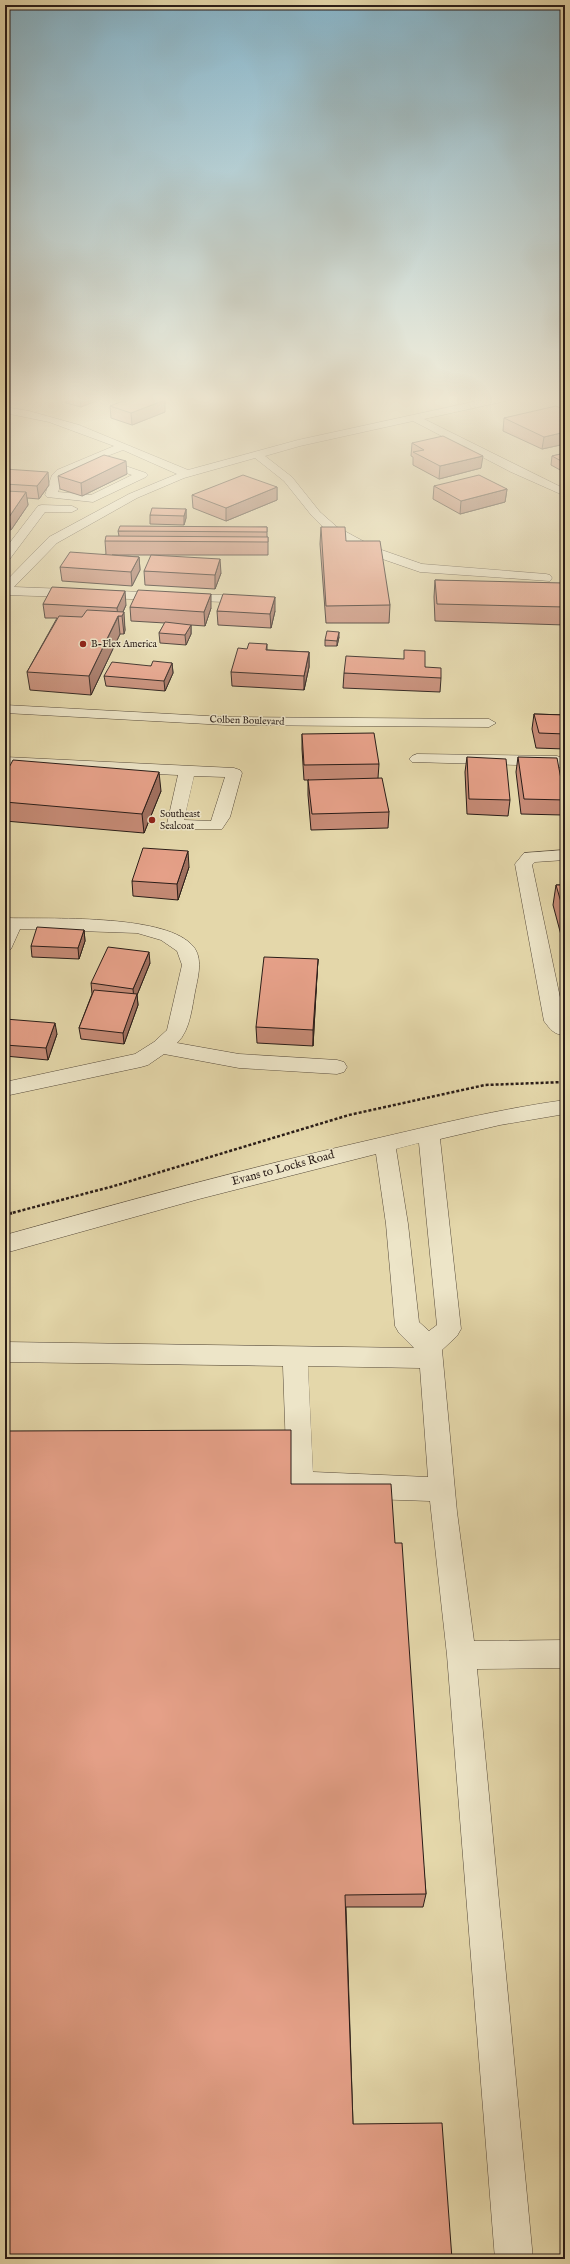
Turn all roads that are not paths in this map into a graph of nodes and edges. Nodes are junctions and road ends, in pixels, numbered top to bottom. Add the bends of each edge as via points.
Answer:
1 (122, 502) edge
2 (306, 502) edge
3 (103, 513) junction
4 (5, 537) edge
5 (20, 537) junction
6 (54, 540) junction
7 (5, 557) edge
8 (546, 578) dead end
9 (5, 590) edge
10 (221, 599) edge
11 (5, 709) edge
12 (489, 723) dead end
13 (417, 759) dead end
14 (5, 762) edge
15 (565, 764) edge
16 (187, 771) junction
17 (565, 855) edge
18 (9, 923) edge
19 (5, 945) edge
20 (565, 1029) edge
21 (161, 1047) junction
22 (337, 1067) dead end
23 (5, 1089) edge
24 (565, 1107) edge
25 (429, 1134) junction
26 (385, 1144) junction
27 (5, 1244) edge
28 (5, 1352) edge
29 (430, 1352) junction
30 (295, 1355) junction
31 (443, 1488) junction
32 (565, 1654) edge
33 (461, 1655) junction
34 (514, 2259) edge

1 - 3 street
2 - 8 street via 333,530 372,551 420,568
3 - 5 street via 84,509 43,507
3 - 6 street
4 - 5 street
5 - 6 street
5 - 7 street
6 - 9 street
9 - 10 street
11 - 12 street, Colben Boulevard via 226,721
13 - 15 street via 557,761
14 - 16 street
16 - 16 street via 234,773 222,817 216,826 175,824
17 - 20 street via 530,857 523,864 554,1021 561,1029
18 - 19 street
18 - 21 street via 137,928 167,936 185,948 191,965 176,1033
21 - 22 street via 239,1061
21 - 23 street via 141,1060
24 - 25 street, Evans to Locks Road via 534,1111
25 - 26 street, Evans to Locks Road
25 - 29 street via 449,1329
26 - 27 street, Evans to Locks Road via 333,1155
26 - 29 street via 397,1224 406,1326
28 - 30 street
29 - 30 street
29 - 31 street
30 - 31 street via 300,1478 311,1485
31 - 33 street
32 - 33 street
33 - 34 street

